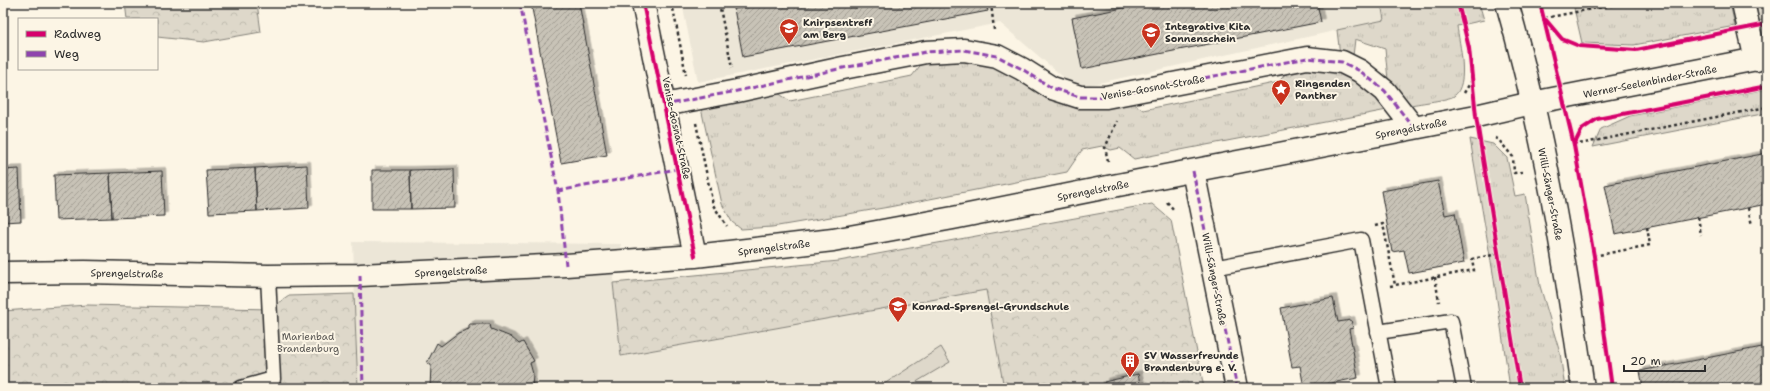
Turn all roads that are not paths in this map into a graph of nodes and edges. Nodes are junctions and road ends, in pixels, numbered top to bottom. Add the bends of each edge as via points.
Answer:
1 (643, 3) edge
2 (1507, 3) edge
3 (1743, 3) edge
4 (1761, 58) edge
5 (1532, 104) junction
6 (664, 105) junction
7 (1413, 127) junction
8 (1193, 171) junction
9 (696, 256) junction
10 (1213, 268) junction
11 (3, 273) edge
12 (268, 276) junction
13 (1378, 332) junction
14 (241, 388) edge
15 (1237, 388) edge
16 (1389, 388) edge
17 (1464, 388) edge
18 (1583, 388) edge

1 - 6 street, Venise-Gosnat-Straße
2 - 5 street, Willi-Sänger-Straße
3 - 4 street
4 - 5 street, Werner-Seelenbinder-Straße
5 - 7 street, Sprengelstraße
5 - 18 street, Willi-Sänger-Straße via 1546,167
6 - 7 street, Venise-Gosnat-Straße via 926,52 964,50 997,56 1052,88 1080,97 1106,97 1307,58 1342,62 1360,71 1385,91
6 - 9 street, Venise-Gosnat-Straße
7 - 8 street, Sprengelstraße
8 - 9 street, Sprengelstraße via 833,240
8 - 10 street, Willi-Sänger-Straße
9 - 12 street, Sprengelstraße via 368,275
10 - 13 lane via 1361,240
10 - 15 street, Willi-Sänger-Straße
11 - 12 street, Sprengelstraße
12 - 14 lane via 273,379
13 - 16 lane
13 - 17 lane via 1451,321

